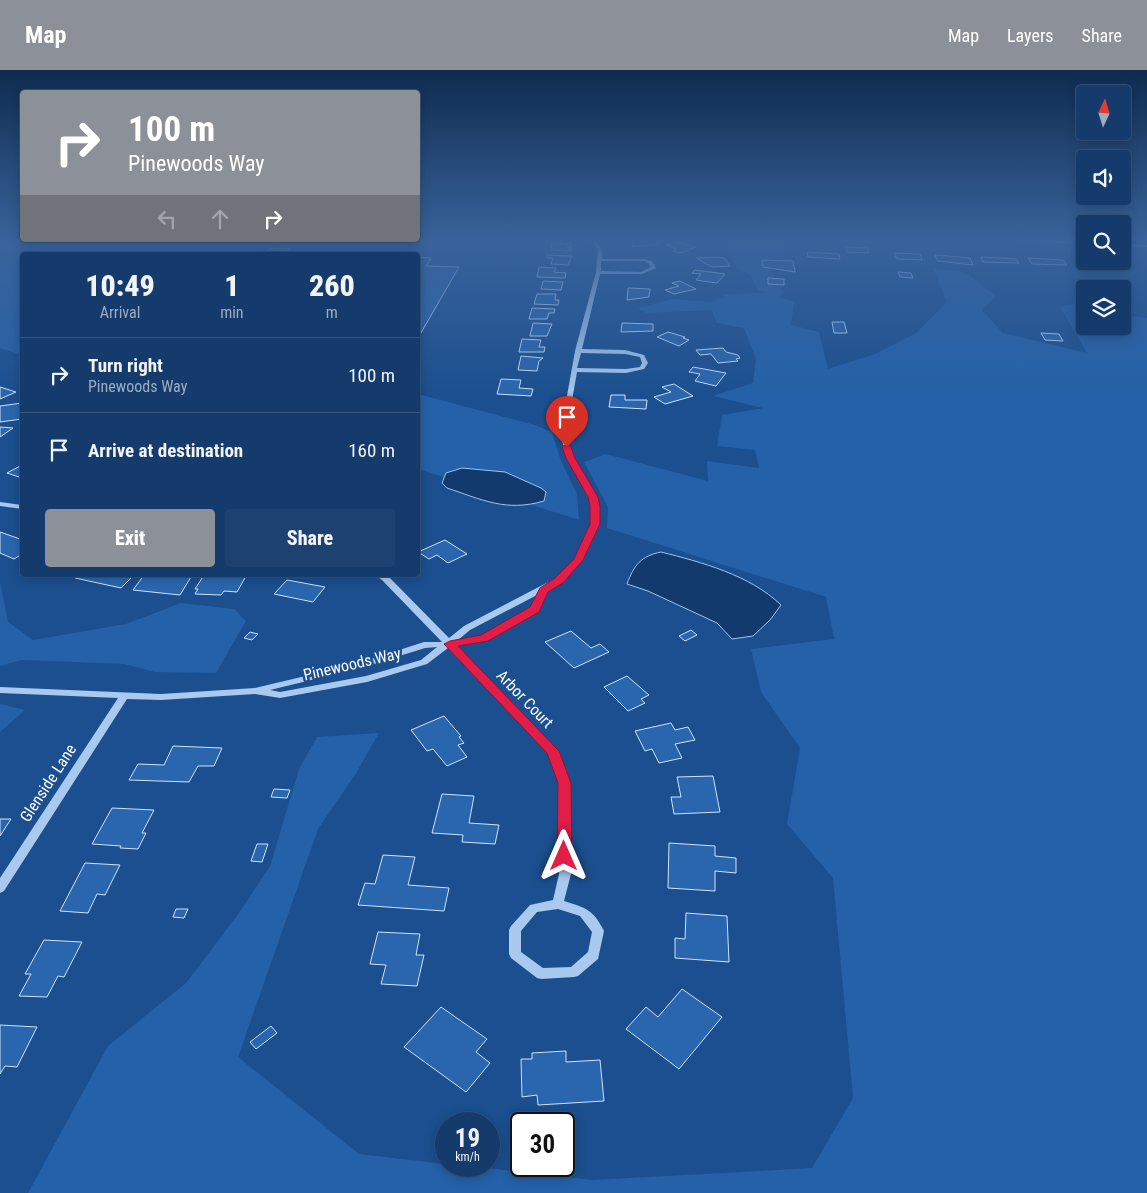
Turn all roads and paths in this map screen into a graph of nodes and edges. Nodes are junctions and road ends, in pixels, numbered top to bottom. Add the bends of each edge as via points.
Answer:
1 (593, 292) edge
2 (578, 352) junction
3 (574, 370) junction
4 (0, 504) edge
5 (20, 507) edge
6 (383, 577) edge
7 (544, 590) junction
8 (450, 644) junction
9 (0, 690) edge
10 (255, 691) junction
11 (124, 696) junction
12 (0, 888) edge
13 (558, 904) junction

1 - 2 street, Pinewoods Way
2 - 3 street, Pinewoods Way
2 - 3 street via 626,352 642,356 645,363 642,368 626,371
3 - 7 street, Pinewoods Way via 563,435 571,458 593,497 595,524 578,560
4 - 5 street
6 - 8 street, Arbor Court
7 - 8 street, Pinewoods Way via 526,596 468,628
7 - 8 street, Pinewoods Way via 535,609 527,614 484,638
8 - 10 street, Pinewoods Way via 424,645 358,666
8 - 10 street, Pinewoods Way via 424,662 367,678 280,695
8 - 13 street, Arbor Court via 553,751 564,783 565,874
9 - 11 street, Pinewoods Way
10 - 11 street, Pinewoods Way
11 - 12 street, Glenside Lane
13 - 13 street via 534,908 515,930 515,954 541,974 574,972 594,955 598,930 584,912

